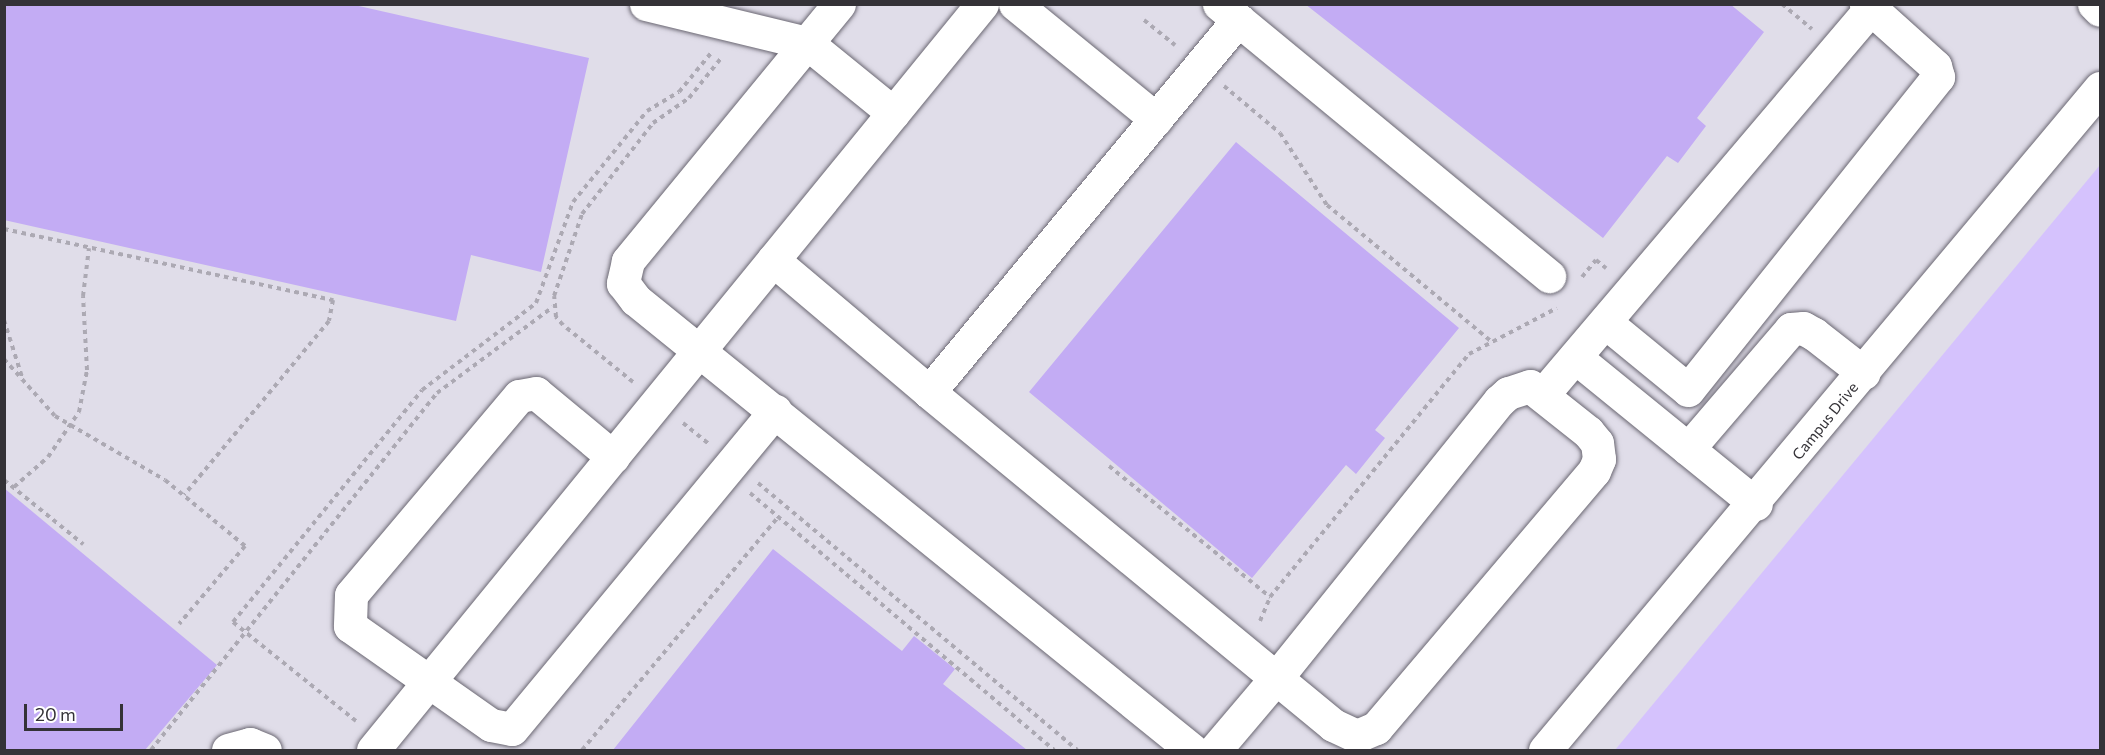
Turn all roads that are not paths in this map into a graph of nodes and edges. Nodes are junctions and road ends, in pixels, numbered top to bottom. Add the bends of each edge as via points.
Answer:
1 (646, 4) edge
2 (839, 4) edge
3 (982, 4) edge
4 (1016, 4) edge
5 (2094, 4) edge
6 (1868, 6) edge
7 (2100, 10) edge
8 (1229, 12) edge
9 (807, 44) junction
10 (2100, 88) edge
11 (893, 113) junction
12 (1156, 119) junction
13 (773, 260) junction
14 (1549, 276) dead end
15 (1605, 322) junction
16 (699, 351) junction
17 (1575, 357) junction
18 (1864, 373) junction
19 (929, 392) junction
20 (1544, 393) junction
21 (775, 411) junction
22 (1688, 449) junction
23 (613, 457) junction
24 (1756, 504) junction
25 (1276, 678) junction
26 (428, 683) junction
27 (368, 739) edge
28 (228, 750) edge
29 (265, 750) edge
30 (1192, 750) edge
31 (1215, 750) edge
32 (1545, 750) edge

1 - 9 street
2 - 9 street
3 - 11 street
4 - 12 street
5 - 7 street
6 - 15 street
6 - 15 street via 1935,66 1938,77 1688,390
8 - 12 street
8 - 14 street
9 - 11 street
9 - 16 street via 623,273 628,292
10 - 18 street, Campus Drive
11 - 13 street
12 - 19 street
13 - 16 street
13 - 19 street
15 - 17 street
16 - 21 street
16 - 23 street
17 - 20 street
17 - 22 street
18 - 22 street via 1815,334 1791,329
18 - 24 street, Campus Drive
19 - 25 street
20 - 25 street via 1518,387 1500,400
20 - 25 street via 1597,443 1599,459 1594,471 1376,728 1357,736 1345,733
21 - 26 street via 739,476 522,722 500,729
21 - 30 street
22 - 24 street
23 - 26 street
23 - 26 street via 536,393 519,396 357,588 348,611 350,626
24 - 32 street, Campus Drive
25 - 31 street
26 - 27 street
28 - 29 street via 250,744

